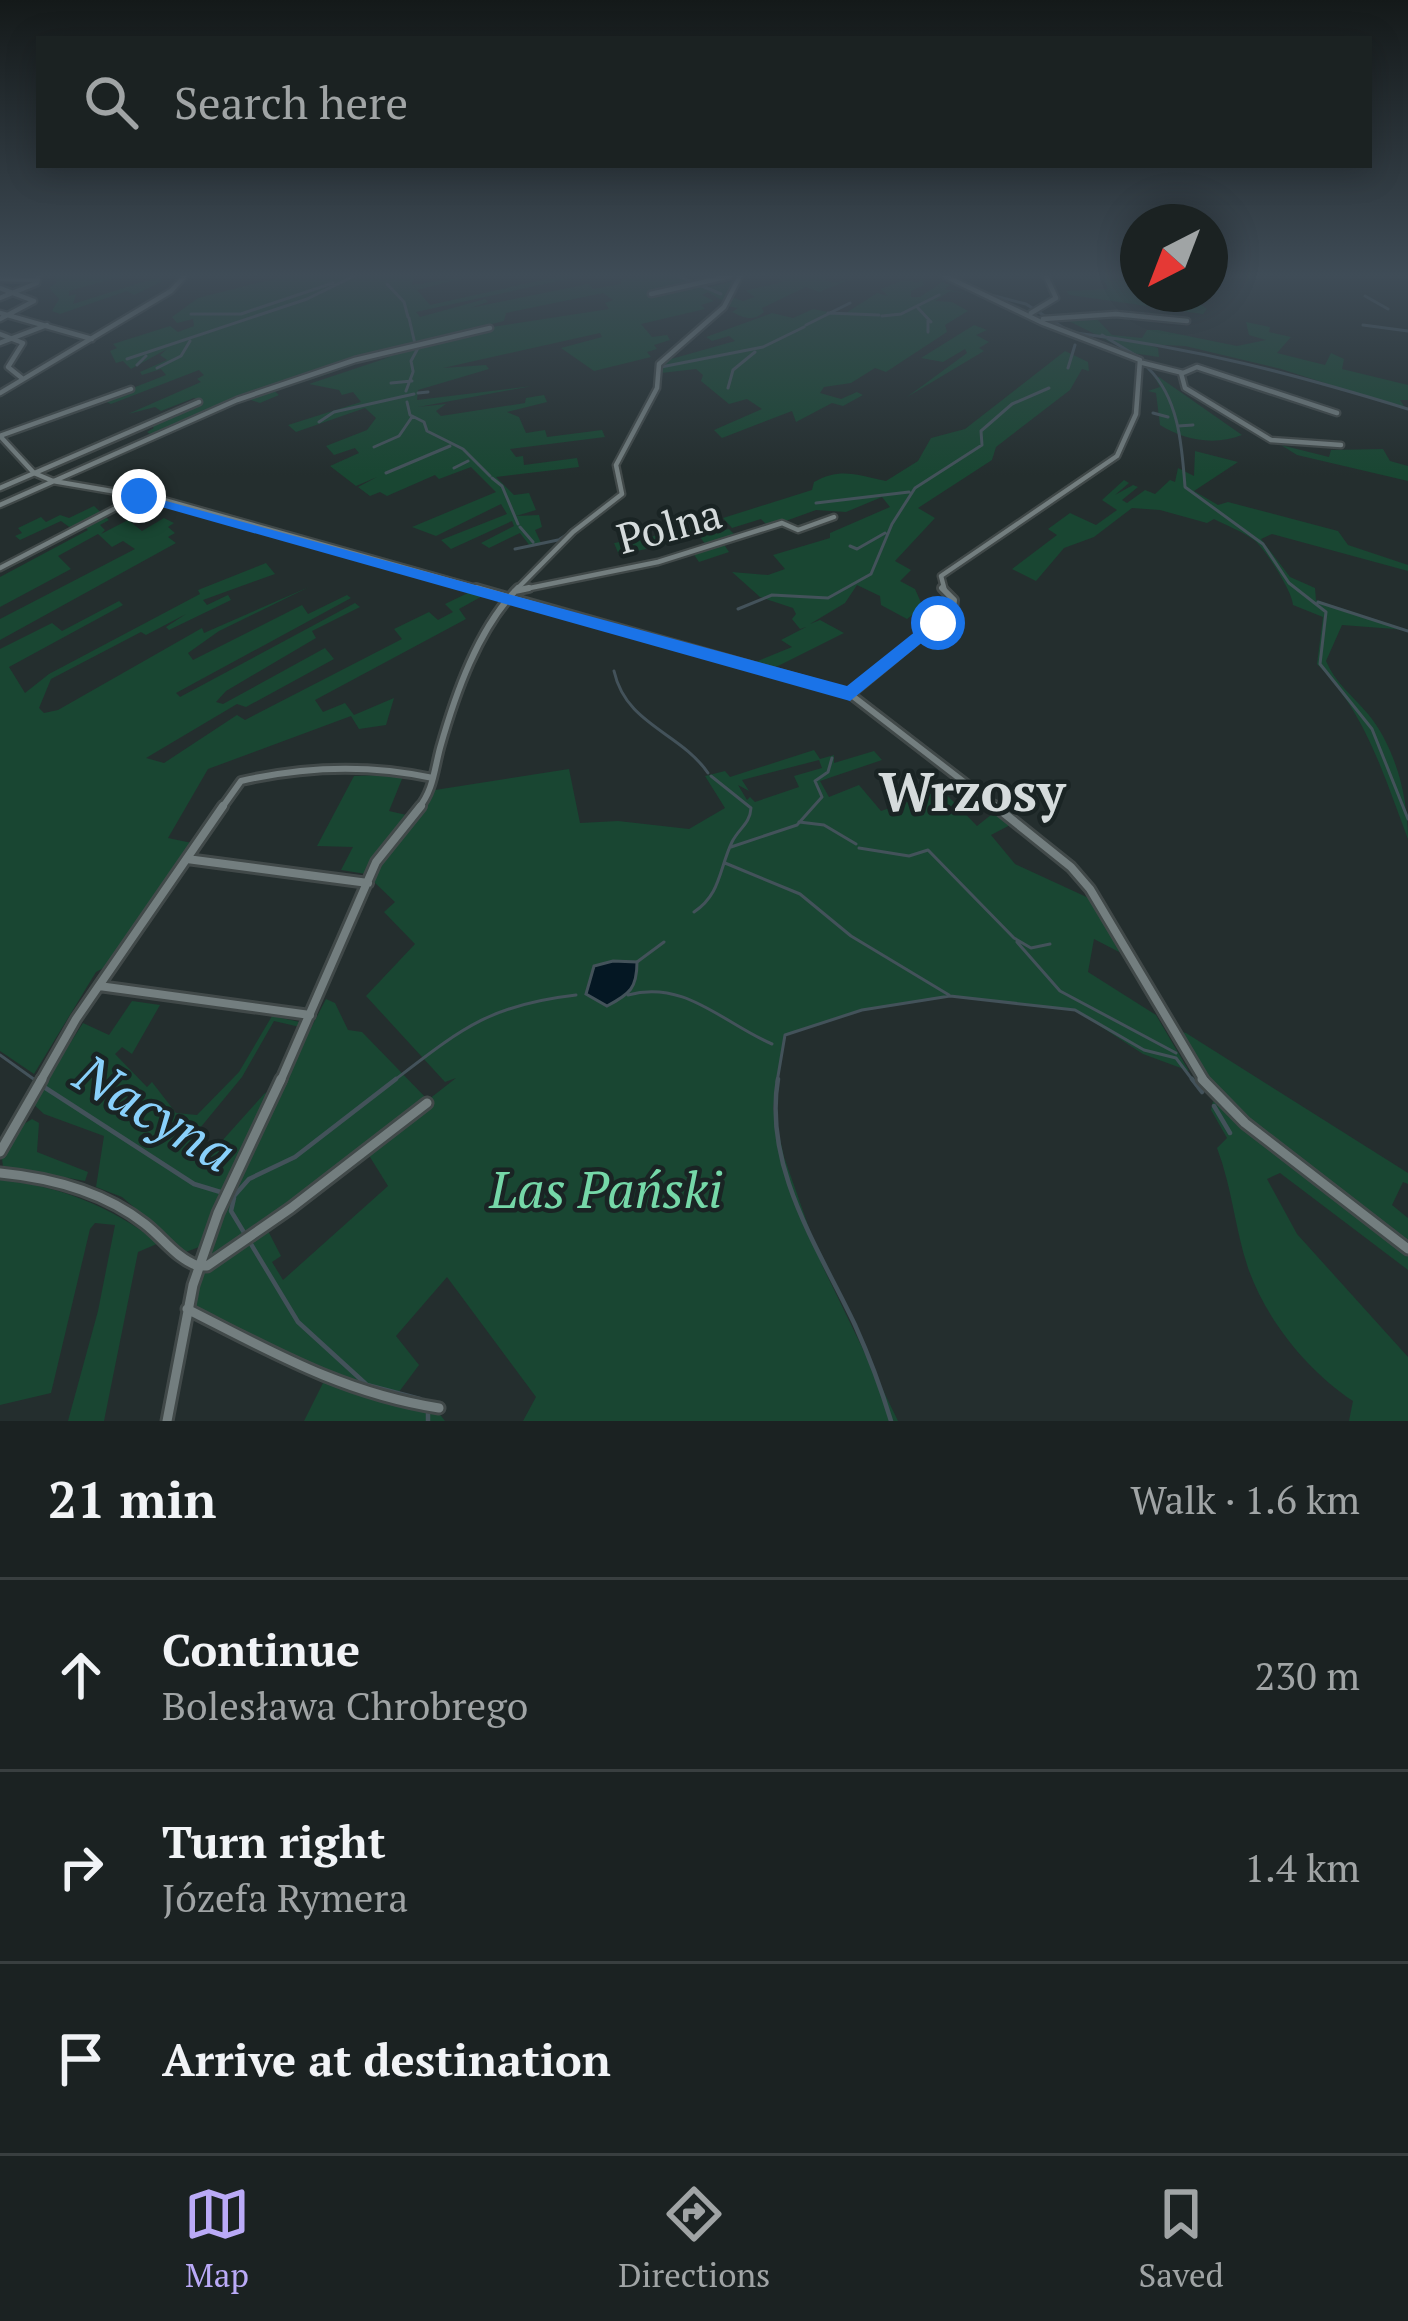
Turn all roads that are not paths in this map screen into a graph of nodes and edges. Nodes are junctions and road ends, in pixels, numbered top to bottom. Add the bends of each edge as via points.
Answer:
1 (18, 342) edge
2 (86, 342) edge
3 (430, 342) edge
4 (684, 342) edge
5 (1101, 342) edge
6 (1143, 363) junction
7 (1181, 373) junction
8 (23, 379) junction
9 (131, 389) dead end
10 (0, 393) edge
11 (199, 401) dead end
12 (1336, 413) dead end
13 (0, 436) edge
14 (1341, 445) dead end
15 (34, 473) junction
16 (53, 481) junction
17 (0, 488) edge
18 (139, 496) junction
19 (0, 505) edge
20 (834, 517) dead end
21 (0, 568) edge
22 (512, 594) junction
23 (853, 695) junction
24 (433, 781) junction
25 (186, 859) junction
26 (368, 883) junction
27 (100, 986) junction
28 (310, 1016) junction
29 (427, 1103) dead end
30 (0, 1152) edge
31 (0, 1174) edge
32 (1408, 1249) edge
33 (198, 1266) junction
34 (187, 1309) junction
35 (439, 1408) dead end
36 (167, 1421) edge

1 - 8 street via 8,369
2 - 8 street
3 - 16 street via 263,390
4 - 22 street via 659,364 657,388 616,465 622,494
5 - 6 street
6 - 7 street
6 - 23 street via 1136,414 1117,455 945,571 939,581 953,610
7 - 12 street via 1197,367
7 - 14 street via 1194,395 1260,435
8 - 10 street
9 - 13 street
11 - 15 street
13 - 15 street
15 - 16 street
15 - 17 street
16 - 18 street
16 - 19 street
18 - 21 street
18 - 22 street
20 - 22 street, Polna via 798,530 782,523 658,562
22 - 23 street
22 - 24 street via 472,660
23 - 32 street via 1071,867 1198,1076 1245,1123
24 - 25 street via 381,769 292,768 241,781
24 - 26 street
25 - 26 street
25 - 27 street
26 - 28 street
27 - 28 street
27 - 30 street
28 - 33 street
29 - 33 street via 249,1241
31 - 33 street via 100,1196
33 - 34 street
34 - 35 street via 333,1383
34 - 36 street

